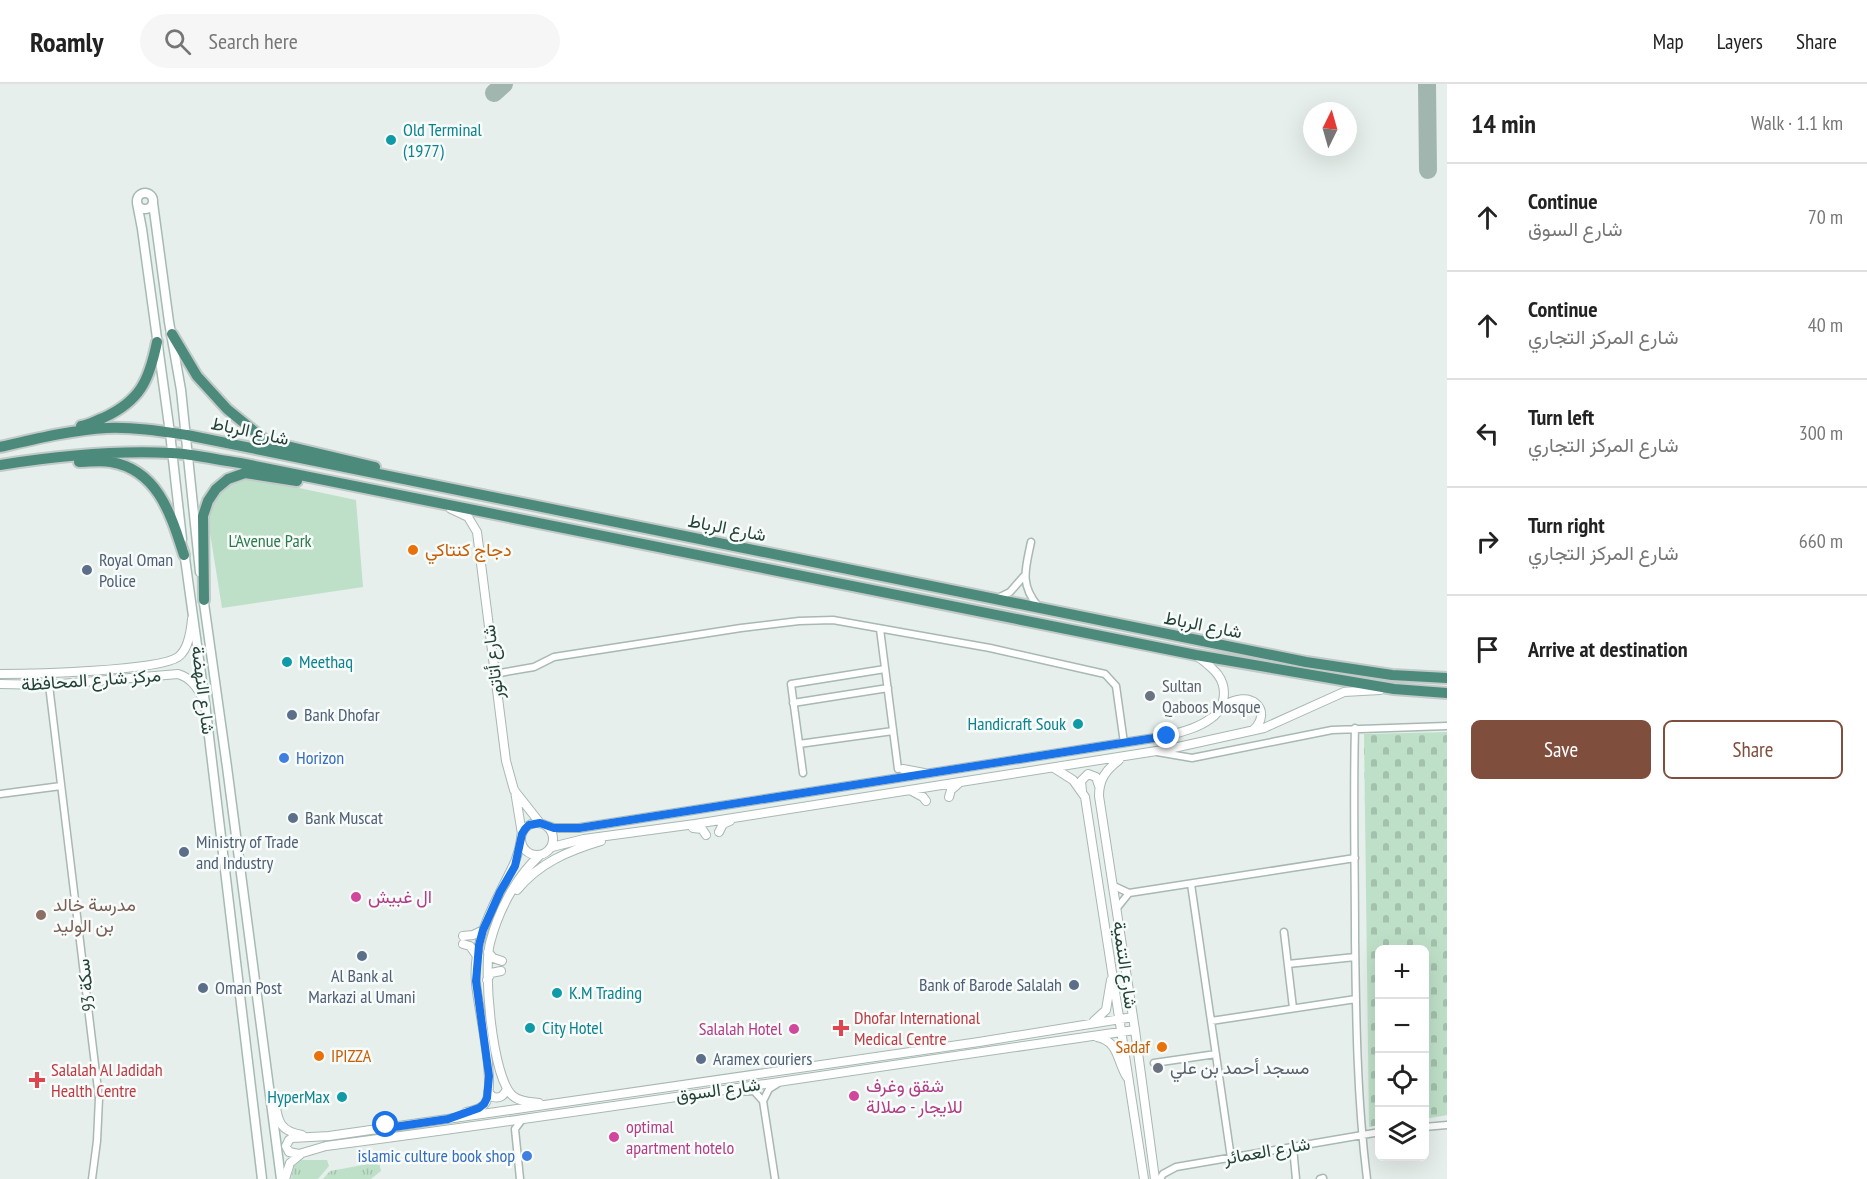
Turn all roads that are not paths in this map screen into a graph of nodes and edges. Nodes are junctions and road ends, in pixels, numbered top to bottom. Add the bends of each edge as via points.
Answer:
1 (137, 203) junction
2 (153, 203) junction
3 (171, 334) junction
4 (157, 342) junction
5 (170, 433) junction
6 (187, 435) junction
7 (0, 446) edge
8 (172, 453) junction
9 (188, 455) junction
10 (42, 459) junction
11 (0, 465) edge
12 (332, 481) junction
13 (415, 482) junction
14 (410, 496) junction
15 (1031, 542) dead end
16 (184, 555) junction
17 (1024, 575) junction
18 (204, 600) junction
19 (996, 600) junction
20 (192, 608) junction
21 (1040, 608) junction
22 (880, 628) junction
23 (1196, 655) junction
24 (171, 661) junction
25 (885, 669) junction
26 (0, 674) edge
27 (172, 674) junction
28 (494, 674) junction
29 (1447, 678) edge
30 (0, 684) edge
31 (49, 685) junction
32 (888, 688) junction
33 (1394, 689) junction
34 (1447, 693) edge
35 (205, 703) junction
36 (793, 703) junction
37 (1221, 708) junction
38 (1447, 726) edge
39 (1355, 728) junction
40 (893, 731) junction
41 (1251, 731) junction
42 (1124, 742) junction
43 (799, 744) junction
44 (1154, 752) junction
45 (1120, 758) junction
46 (1054, 768) junction
47 (901, 769) joint
48 (803, 773) dead end
49 (932, 774) junction
50 (960, 783) junction
51 (62, 786) junction
52 (514, 790) junction
53 (910, 790) junction
54 (1099, 791) junction
55 (1082, 792) junction
56 (0, 794) edge
57 (949, 797) dead end
58 (926, 801) dead end
59 (744, 816) junction
60 (542, 824) junction
61 (673, 827) junction
62 (719, 832) dead end
63 (521, 836) junction
64 (609, 836) junction
65 (706, 836) dead end
66 (552, 847) junction
67 (539, 856) junction
68 (1354, 858) junction
69 (1191, 884) junction
70 (1114, 886) junction
71 (1129, 893) junction
72 (506, 903) junction
73 (1117, 908) junction
74 (483, 930) junction
75 (1284, 932) dead end
76 (488, 952) junction
77 (477, 956) junction
78 (1355, 957) junction
79 (502, 961) dead end
80 (1288, 964) junction
81 (501, 971) dead end
82 (1113, 976) junction
83 (487, 980) junction
84 (1356, 999) junction
85 (1293, 1008) junction
86 (1132, 1017) junction
87 (1119, 1019) junction
88 (1211, 1022) junction
89 (1089, 1023) junction
90 (1135, 1030) junction
91 (1121, 1032) junction
92 (1089, 1036) junction
93 (1216, 1054) junction
94 (1154, 1064) dead end
95 (796, 1078) junction
96 (1129, 1080) junction
97 (268, 1085) junction
98 (507, 1089) junction
99 (488, 1092) junction
100 (693, 1095) junction
101 (763, 1101) junction
102 (548, 1104) junction
103 (385, 1116) dead end
104 (448, 1119) junction
105 (521, 1121) junction
106 (1447, 1125) edge
107 (1429, 1127) edge
108 (387, 1128) junction
109 (1375, 1133) edge
110 (1361, 1134) junction
111 (309, 1137) junction
112 (1293, 1147) junction
113 (303, 1153) junction
114 (1231, 1158) junction
115 (92, 1179) edge
116 (260, 1179) edge
117 (283, 1179) edge
118 (520, 1179) edge
119 (775, 1179) edge
120 (1144, 1179) edge
121 (1155, 1179) edge
122 (1160, 1179) edge
123 (1296, 1179) edge
124 (1367, 1179) edge

1 - 2 main road via 143,209
1 - 2 main road via 144,192 152,196
1 - 4 main road, شارع النهضة
2 - 3 main road, شارع النهضة
3 - 6 main road, شارع النهضة
3 - 13 highway via 197,376 227,409 266,441 386,469
4 - 5 main road, شارع النهضة
4 - 7 highway via 141,390 122,409 87,425 27,435
5 - 6 highway, شارع الرباط
5 - 7 highway, شارع الرباط via 97,429
5 - 8 main road, شارع النهضة
6 - 9 main road, شارع النهضة
6 - 13 highway, شارع الرباط
8 - 9 highway, شارع الرباط
8 - 10 highway, شارع الرباط via 103,453
8 - 16 main road, شارع النهضة
9 - 12 highway, شارع الرباط
9 - 18 main road, شارع النهضة
10 - 11 highway, شارع الرباط
10 - 16 highway via 111,462 136,470 159,491 172,516
12 - 14 highway, شارع الرباط
12 - 18 highway via 310,483 245,473 216,489 203,516
13 - 19 highway, شارع الرباط
14 - 23 highway, شارع الرباط
14 - 28 street, شارع أتاتور via 459,511 477,532
15 - 17 street
16 - 20 main road, شارع النهضة
17 - 19 street via 1010,592
17 - 21 street via 1031,598
18 - 97 main road, شارع النهضة
19 - 21 highway, شارع الرباط
20 - 24 street, مركز شارع المحافظة via 184,649
20 - 35 main road, شارع النهضة
21 - 29 highway, شارع الرباط via 1306,662 1392,675
22 - 25 street
22 - 28 street via 833,620 788,622 554,657 534,667
22 - 42 street via 1105,674 1116,686
23 - 33 highway, شارع الرباط
23 - 37 street via 1221,678 1225,691
24 - 26 street, مركز شارع المحافظة via 69,672
24 - 27 street via 180,667
25 - 32 street
25 - 36 street via 793,683
27 - 31 street, مركز شارع المحافظة
27 - 35 street, مركز شارع المحافظة via 188,678
28 - 52 street, شارع أتاتور
30 - 31 street, مركز شارع المحافظة
31 - 51 street, سكة 93
32 - 36 street
32 - 40 street
33 - 34 highway, شارع الرباط
33 - 41 street via 1344,692
35 - 116 main road, شارع النهضة
36 - 43 street
37 - 41 street via 1238,698 1253,701 1260,713 1257,726
37 - 42 street via 1212,719 1197,727
38 - 39 street
39 - 44 street via 1192,758
39 - 68 street
40 - 43 street
40 - 47 street
41 - 44 street
42 - 49 street
43 - 48 street
44 - 45 street
45 - 46 street
45 - 54 street via 1107,769
46 - 50 street
46 - 55 street via 1074,780
47 - 49 street
49 - 60 street via 708,805 579,828
50 - 53 street
50 - 57 street
51 - 56 street
51 - 115 street, سكة 93 via 99,1098
52 - 60 street, شارع أتاتور
52 - 63 street, شارع أتاتور
53 - 58 street
53 - 59 street
54 - 55 street via 1096,777 1088,774 1081,781
54 - 70 street, شارع التنمية
55 - 82 street, شارع التنمية
59 - 61 street
59 - 62 street via 723,824
60 - 63 street via 529,825
60 - 66 street via 552,832
61 - 64 street
61 - 65 street via 697,828 705,831
63 - 67 street via 528,853
63 - 74 street via 515,866
64 - 66 street
64 - 72 street via 568,851 542,867
66 - 67 street
67 - 72 street via 522,874
68 - 69 street
68 - 78 street
69 - 71 street
69 - 88 street
70 - 71 street
70 - 73 street, شارع التنمية
71 - 73 street
72 - 76 street
73 - 86 street, شارع التنمية
74 - 77 street
74 - 77 street via 463,940
75 - 80 street
76 - 79 street
76 - 83 street
77 - 99 street via 476,981
78 - 80 street
78 - 84 street
80 - 85 street
81 - 83 street via 491,973
82 - 87 street, شارع التنمية
82 - 89 street via 1106,1011
83 - 98 street via 495,1045
84 - 85 street
84 - 110 street
85 - 88 street
86 - 87 street, شارع السوق
86 - 90 street, شارع التنمية
87 - 89 street, شارع السوق
87 - 91 street, شارع التنمية
88 - 93 street
89 - 102 street, شارع السوق
90 - 91 street, شارع السوق
90 - 121 street, شارع التنمية
91 - 92 street, شارع السوق
91 - 96 street, شارع التنمية
92 - 95 street, شارع السوق
92 - 96 street via 1112,1044
93 - 94 street
93 - 114 street
95 - 100 street, شارع السوق
95 - 101 street via 771,1087
96 - 120 street, شارع التنمية
97 - 111 street via 281,1125 289,1132
97 - 117 main road, شارع النهضة
98 - 99 street via 499,1098
98 - 102 street via 518,1099
99 - 104 street via 482,1107
100 - 101 street via 752,1091
100 - 105 street, شارع السوق
101 - 119 street
102 - 104 street, شارع السوق
103 - 108 street
104 - 108 street, شارع السوق
105 - 113 street, شارع السوق via 326,1146
105 - 118 street via 515,1129
106 - 107 street
108 - 111 street, شارع السوق via 377,1125
109 - 110 street, شارع العمائر
110 - 112 street, شارع العمائر
110 - 124 street
111 - 113 street via 292,1138 286,1143 289,1152
112 - 114 street, شارع العمائر
112 - 123 street
113 - 117 street via 290,1163
114 - 122 street, شارع العمائر via 1176,1167

